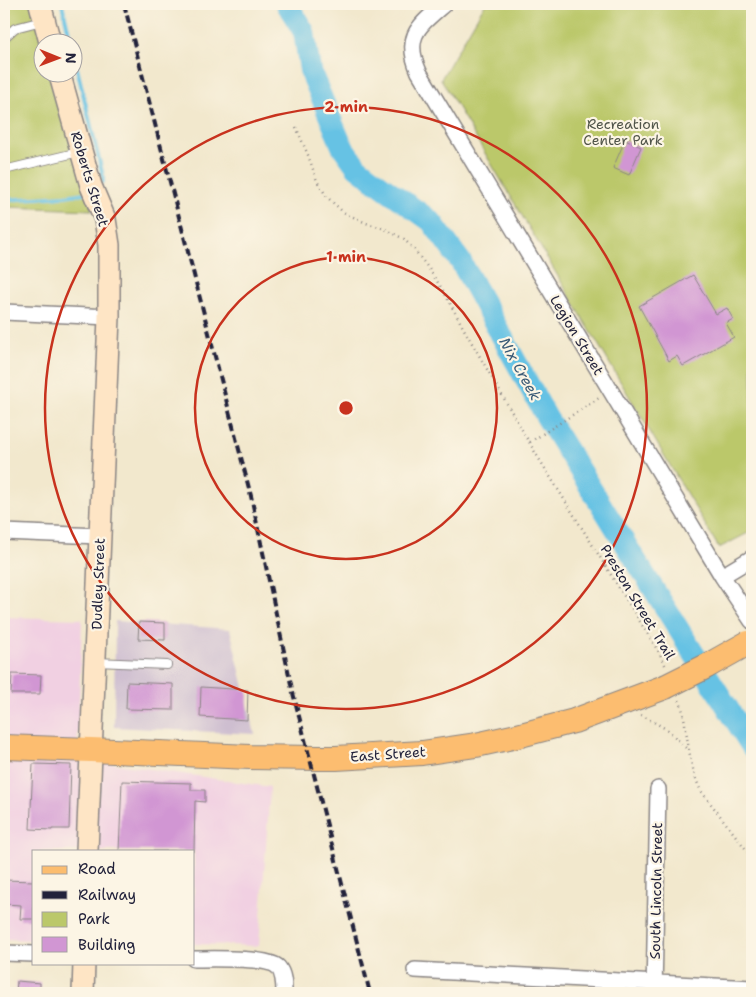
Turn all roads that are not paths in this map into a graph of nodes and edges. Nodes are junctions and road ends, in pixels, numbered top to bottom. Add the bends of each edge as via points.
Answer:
1 (444, 4) edge
2 (42, 12) edge
3 (47, 32) edge
4 (4, 38) edge
5 (62, 82) edge
6 (81, 152) junction
7 (4, 170) edge
8 (4, 312) edge
9 (108, 317) junction
10 (4, 532) edge
11 (100, 536) junction
12 (752, 558) edge
13 (722, 576) junction
14 (751, 635) edge
15 (94, 662) junction
16 (168, 665) dead end
17 (4, 748) edge
18 (91, 750) junction
19 (658, 789) dead end
20 (87, 850) edge
21 (4, 953) edge
22 (32, 954) edge
23 (195, 959) edge
24 (84, 964) edge
25 (416, 970) dead end
26 (654, 988) edge
27 (752, 988) edge
28 (83, 993) edge
29 (284, 993) edge

1 - 13 street, Legion Street via 420,25 414,38 414,58 419,72
2 - 3 street
2 - 4 lane
5 - 6 street, Roberts Street
6 - 7 lane
6 - 9 street, Roberts Street via 90,186 105,220 109,245
8 - 9 street
9 - 11 street, Dudley Street
10 - 11 street
11 - 15 street, Dudley Street
12 - 13 street
13 - 14 street, Legion Street
14 - 18 main road, East Street, bridge via 707,666 670,684 574,721 476,746 336,758
15 - 16 lane
15 - 18 street, Dudley Street
17 - 18 main road, East Street
18 - 20 street, Dudley Street
19 - 26 street, South Lincoln Street
21 - 22 street
23 - 29 street via 265,962 278,967
24 - 28 street
25 - 26 street
26 - 27 street

